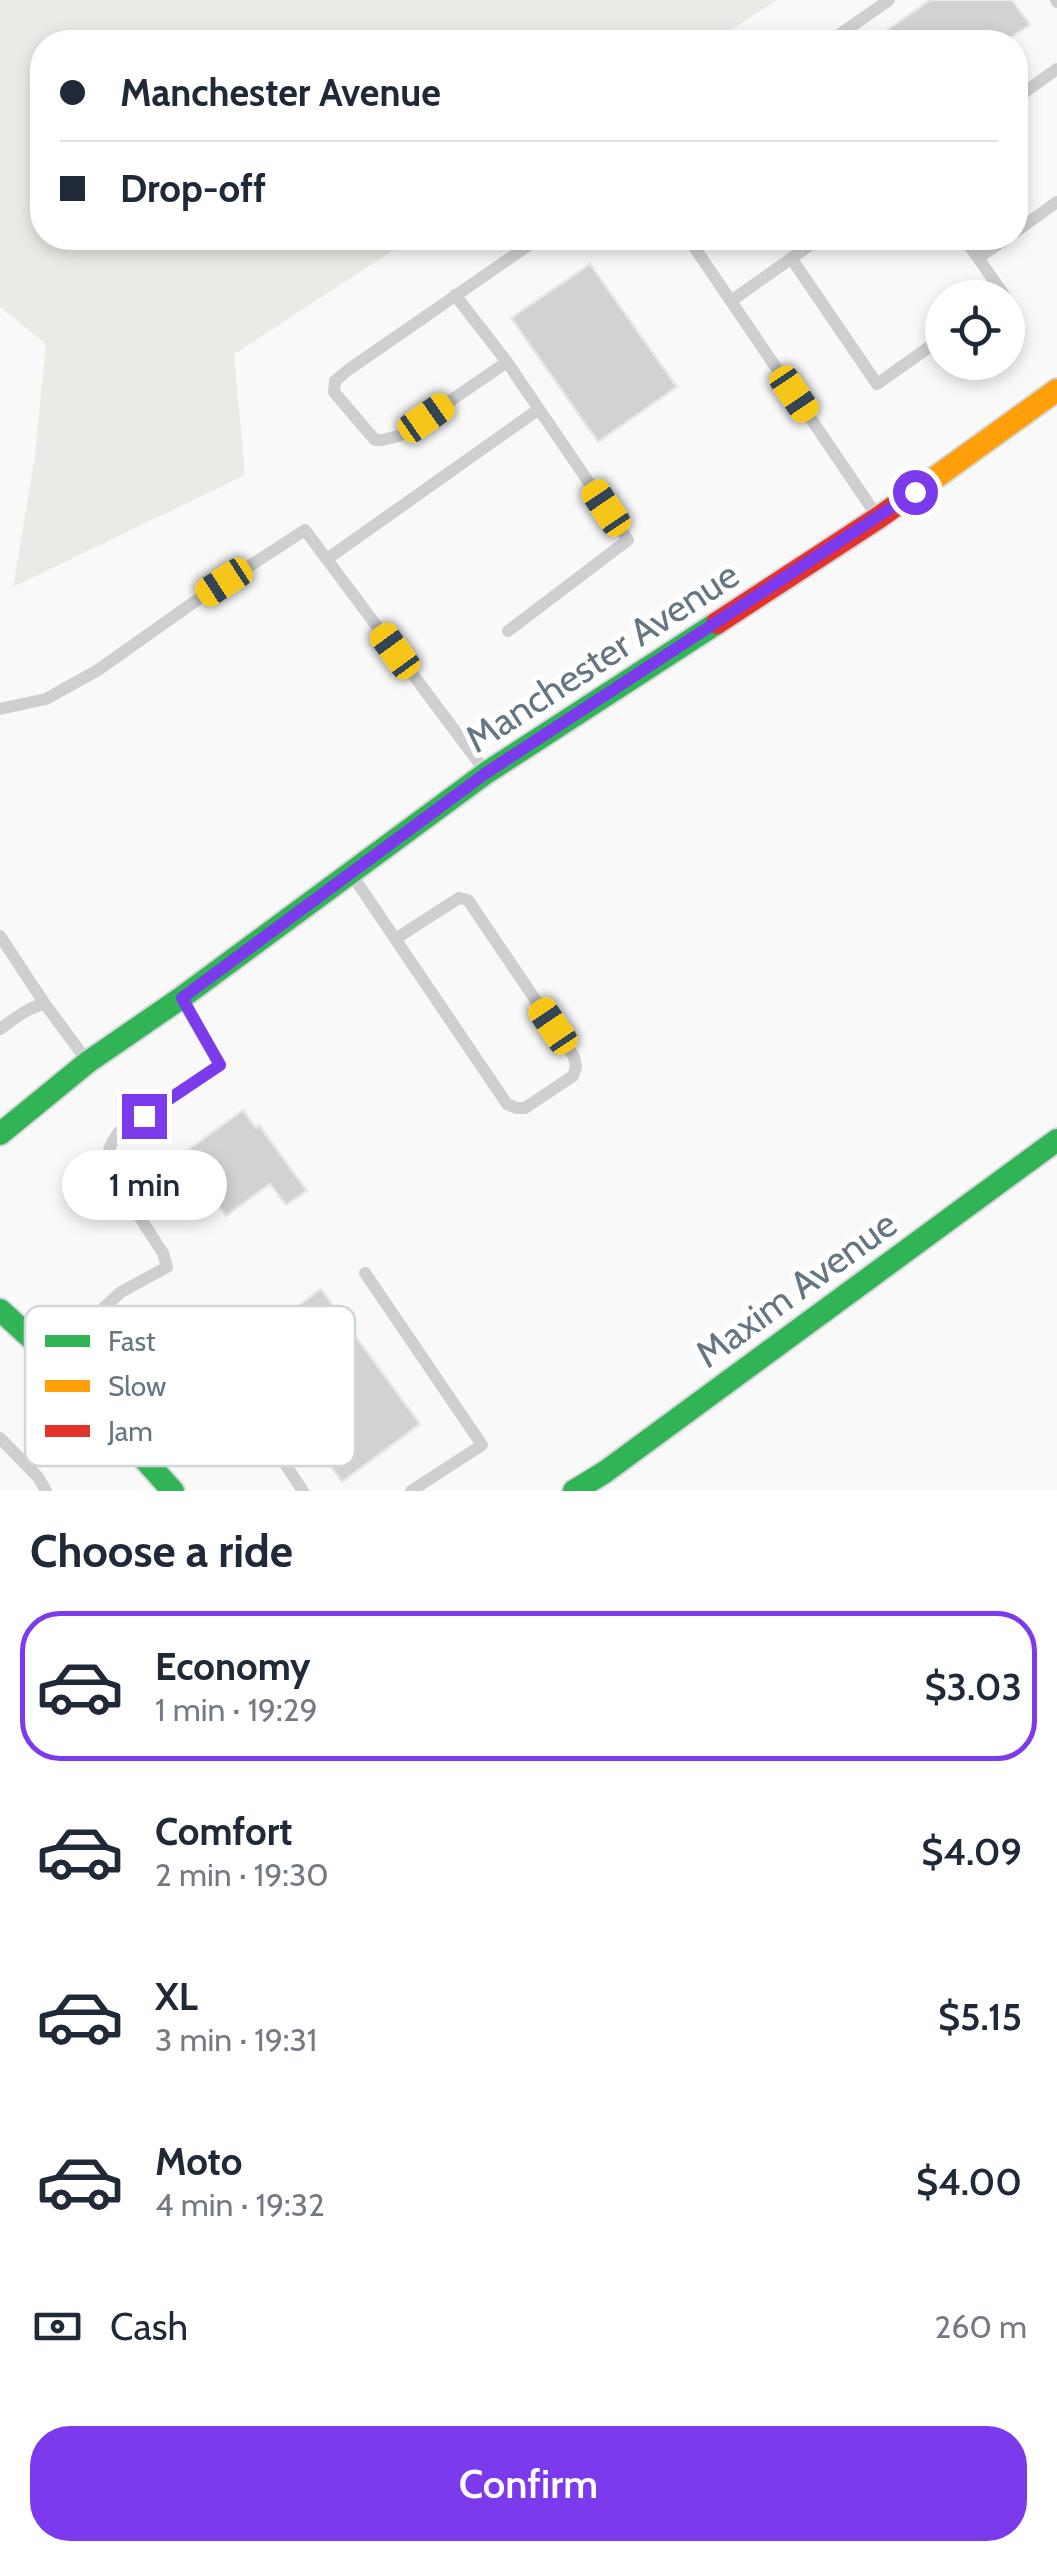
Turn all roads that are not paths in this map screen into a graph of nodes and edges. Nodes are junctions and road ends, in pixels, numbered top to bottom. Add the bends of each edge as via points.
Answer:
1 (890, 0) edge
2 (846, 30) edge
3 (1057, 68) edge
4 (1028, 89) edge
5 (1057, 202) edge
6 (1028, 223) edge
7 (521, 250) edge
8 (696, 250) edge
9 (803, 250) edge
10 (972, 250) edge
11 (990, 250) edge
12 (791, 258) junction
13 (978, 258) junction
14 (993, 280) edge
15 (455, 295) junction
16 (730, 301) junction
17 (925, 350) edge
18 (506, 362) junction
19 (1057, 390) edge
20 (539, 409) junction
21 (878, 518) junction
22 (327, 559) junction
23 (508, 631) dead end
24 (0, 709) edge
25 (486, 773) junction
26 (350, 873) junction
27 (0, 936) edge
28 (396, 940) junction
29 (182, 998) junction
30 (45, 1004) junction
31 (0, 1029) edge
32 (88, 1062) junction
33 (0, 1134) edge
34 (1057, 1140) edge
35 (365, 1272) dead end
36 (106, 1306) edge
37 (0, 1310) edge
38 (25, 1333) edge
39 (0, 1438) edge
40 (25, 1464) edge
41 (27, 1466) edge
42 (150, 1466) edge
43 (287, 1466) edge
44 (46, 1491) edge
45 (173, 1491) edge
46 (303, 1491) edge
47 (411, 1491) edge
48 (574, 1491) edge

1 - 2 lane
3 - 4 lane
5 - 6 lane
7 - 15 lane
8 - 16 lane
9 - 12 lane
10 - 13 lane
11 - 13 lane
12 - 16 lane
12 - 17 lane via 876,384
13 - 14 lane
15 - 18 lane
15 - 18 lane via 348,370 335,381 334,392 382,440 399,436
16 - 21 lane
18 - 20 lane
19 - 21 street, Manchester Avenue
20 - 22 lane
20 - 23 lane via 628,540
21 - 25 street, Manchester Avenue
22 - 24 lane via 305,530 98,670 46,699
22 - 25 lane
25 - 26 street, Manchester Avenue
26 - 28 lane
26 - 29 street, Manchester Avenue
27 - 30 lane
28 - 28 lane via 507,1104 525,1108 573,1076 574,1057 468,900 459,898
29 - 32 street, Manchester Avenue
29 - 36 lane via 220,1065 118,1132 108,1147 110,1172 164,1253 166,1267
30 - 31 lane
30 - 32 lane
32 - 33 street, Manchester Avenue
34 - 48 street, Maxim Avenue
35 - 47 lane via 482,1445
37 - 38 street
39 - 40 lane
41 - 44 lane
42 - 45 street
43 - 46 lane

